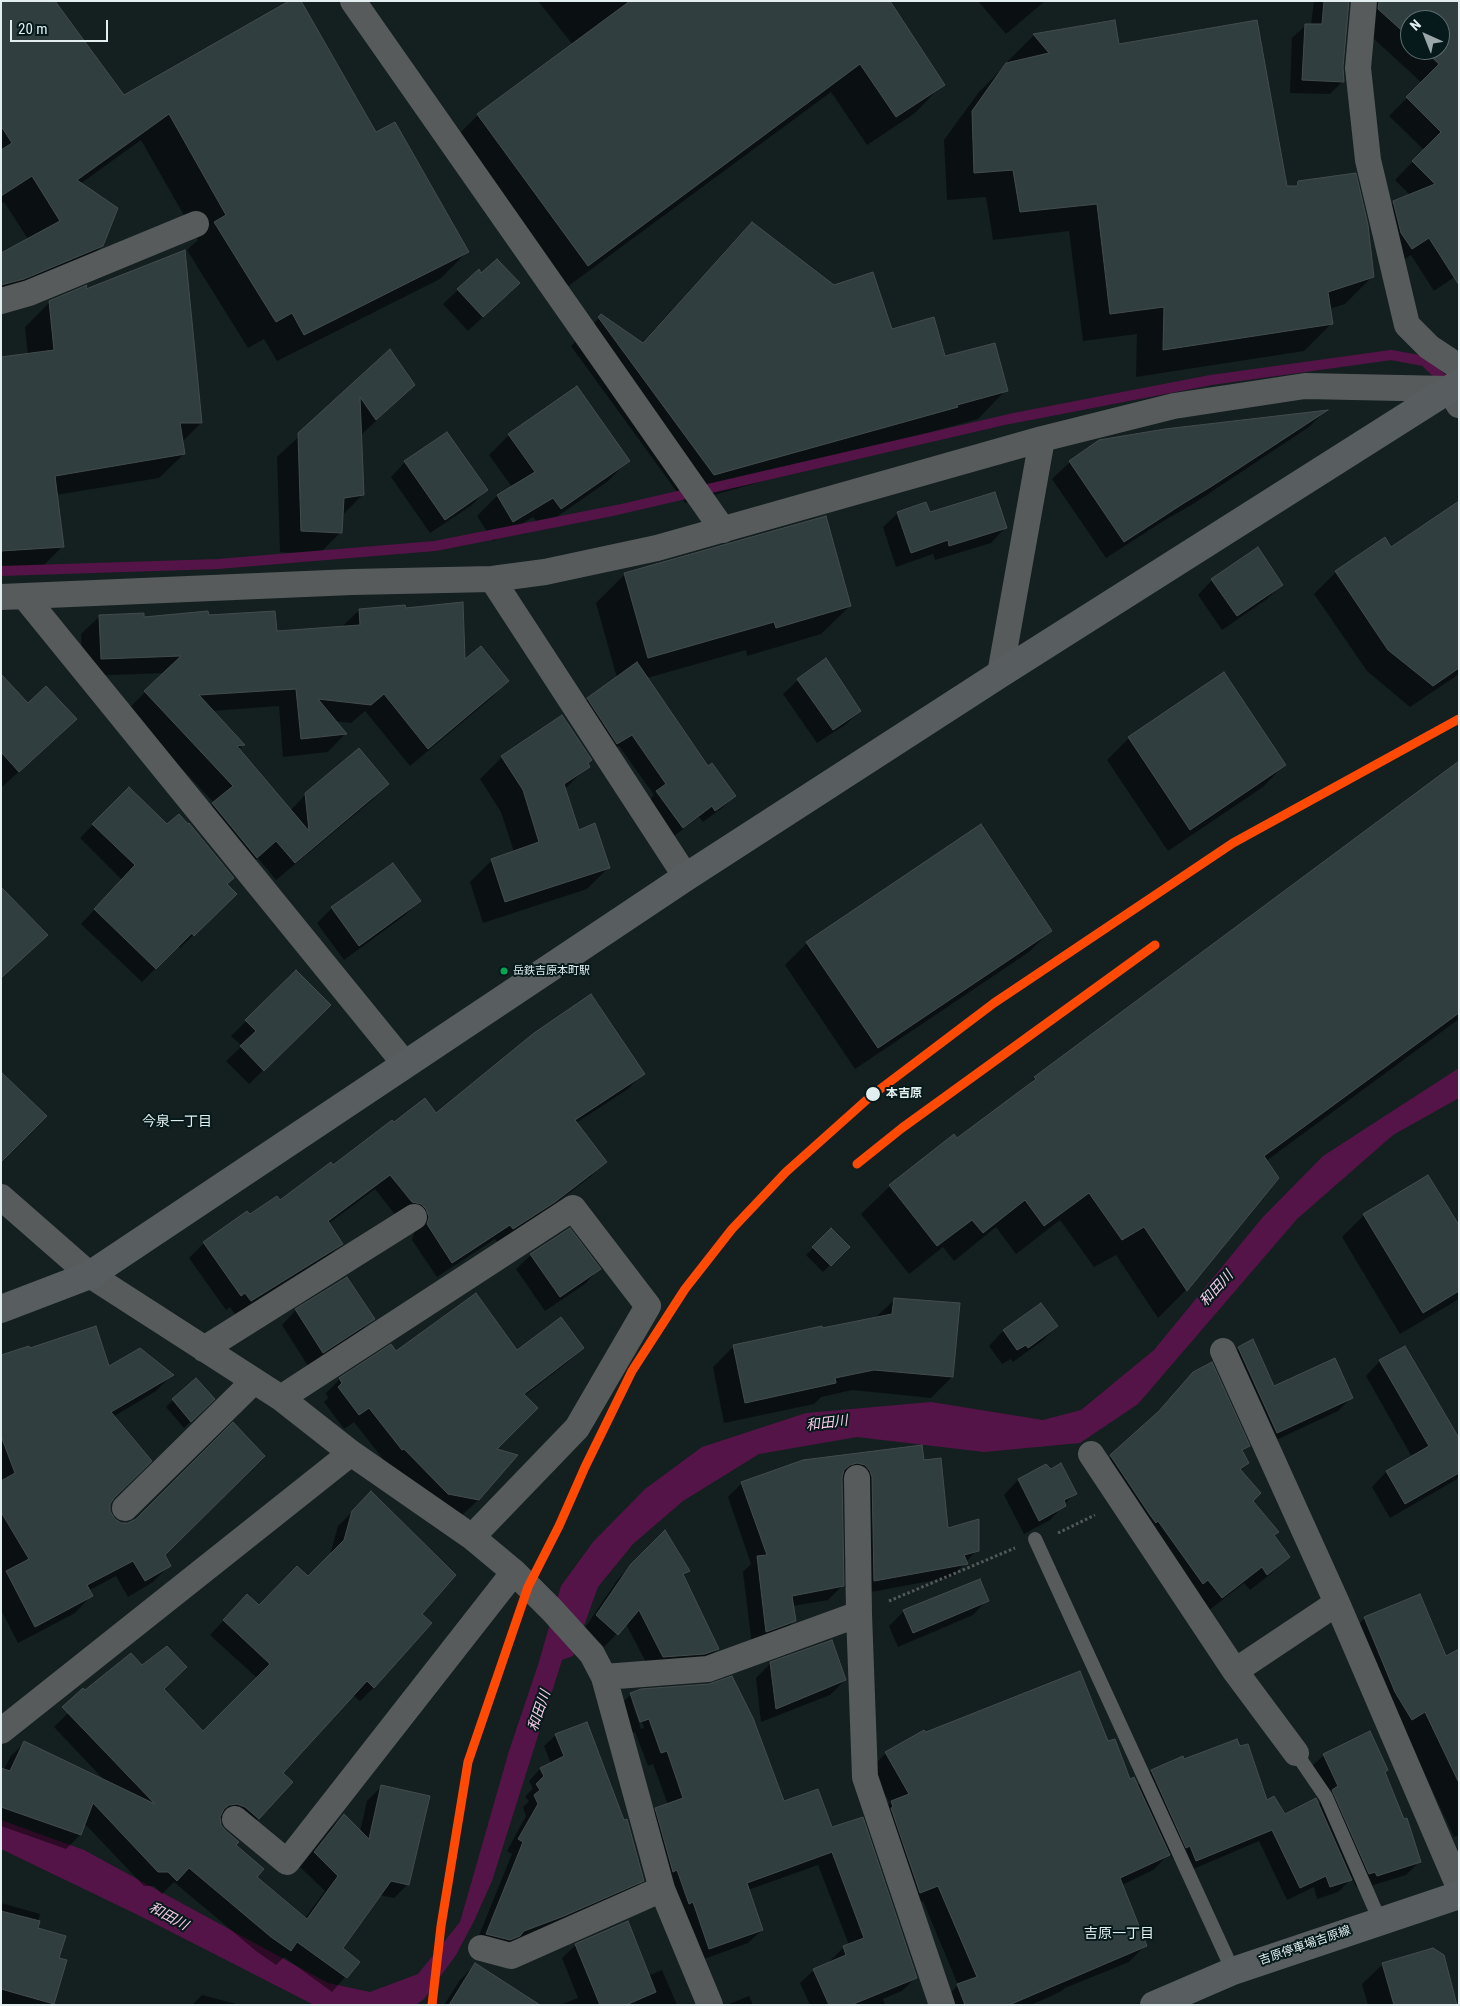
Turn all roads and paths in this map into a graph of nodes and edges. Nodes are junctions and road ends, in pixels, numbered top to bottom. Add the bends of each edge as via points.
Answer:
1 (354, 1) edge
2 (1364, 1) edge
3 (196, 224) dead end
4 (1, 302) edge
5 (1456, 386) edge
6 (1042, 439) junction
7 (723, 530) junction
8 (492, 579) junction
9 (13, 597) edge
10 (1000, 674) junction
11 (686, 877) junction
12 (405, 1064) junction
13 (1, 1197) edge
14 (414, 1217) dead end
15 (90, 1275) junction
16 (1, 1309) edge
17 (204, 1349) junction
18 (1223, 1350) dead end
19 (254, 1381) junction
20 (281, 1398) junction
21 (351, 1453) junction
22 (1091, 1454) dead end
23 (858, 1478) dead end
24 (1123, 1501) junction
25 (125, 1508) dead end
26 (472, 1537) junction
27 (1036, 1541) junction
28 (514, 1572) junction
29 (1337, 1603) junction
30 (859, 1614) junction
31 (1235, 1671) junction
32 (604, 1677) junction
33 (1, 1731) edge
34 (1296, 1753) joint
35 (235, 1819) dead end
36 (1459, 1887) edge
37 (662, 1889) junction
38 (1459, 1895) edge
39 (1380, 1921) junction
40 (481, 1948) dead end
41 (1233, 1971) junction
42 (1192, 1998) edge
43 (710, 2005) edge
44 (942, 2005) edge
45 (1154, 2005) edge

1 - 7 street
2 - 5 street via 1358,68 1368,160 1407,324
3 - 4 street
5 - 6 street via 1305,386 1174,406
5 - 10 street
6 - 7 street
6 - 10 street
7 - 8 street via 545,572
8 - 9 street
8 - 11 street
9 - 12 street
10 - 11 street
11 - 12 street
12 - 15 street
13 - 15 street
14 - 17 street
15 - 16 street
15 - 17 street
17 - 19 street
18 - 29 street
19 - 20 street
19 - 25 street
20 - 21 street
20 - 26 street via 573,1208 648,1306 577,1428
21 - 26 street
21 - 33 street
22 - 24 street
23 - 30 street
24 - 27 path
24 - 31 street
26 - 28 street
27 - 30 path
27 - 41 lane
28 - 32 street via 592,1654
28 - 35 street via 286,1862
29 - 31 street
29 - 36 street
30 - 32 street via 708,1669
30 - 44 street via 865,1777
31 - 34 street
32 - 37 street
34 - 39 lane via 1326,1797
37 - 40 street via 511,1956
37 - 43 street
38 - 39 street, 吉原停車場吉原線
39 - 41 street, 吉原停車場吉原線
41 - 42 street, 吉原停車場吉原線
42 - 45 street, 吉原停車場吉原線

